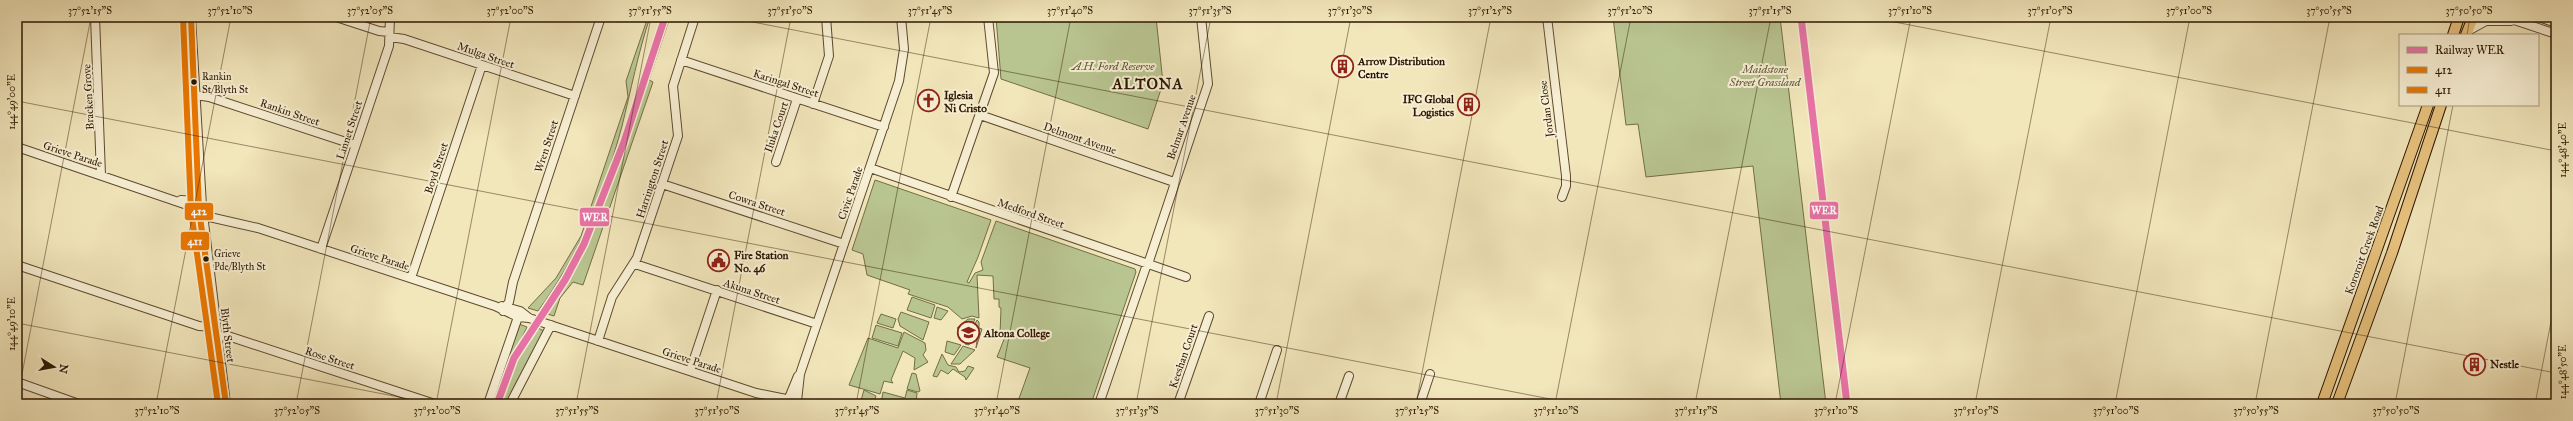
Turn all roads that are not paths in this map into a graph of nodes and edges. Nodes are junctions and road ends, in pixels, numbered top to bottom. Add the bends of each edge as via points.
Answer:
1 (95, 17) edge
2 (191, 17) edge
3 (336, 17) edge
4 (390, 17) edge
5 (601, 17) edge
6 (695, 17) edge
7 (826, 17) edge
8 (901, 17) edge
9 (988, 17) edge
10 (1200, 17) edge
11 (1547, 17) edge
12 (2452, 17) edge
13 (2459, 17) edge
14 (2473, 17) edge
15 (2505, 17) edge
16 (2538, 17) edge
17 (2514, 21) junction
18 (2556, 22) edge
19 (2467, 33) edge
20 (390, 34) junction
21 (2449, 34) edge
22 (2453, 34) edge
23 (2556, 34) edge
24 (681, 60) junction
25 (482, 65) junction
26 (195, 95) junction
27 (575, 96) junction
28 (797, 98) junction
29 (813, 104) junction
30 (2428, 106) edge
31 (2441, 106) edge
32 (980, 115) junction
33 (884, 127) junction
34 (355, 146) junction
35 (17, 147) edge
36 (776, 162) dead end
37 (870, 168) junction
38 (101, 175) junction
39 (1174, 182) junction
40 (662, 184) junction
41 (951, 197) junction
42 (1562, 197) dead end
43 (201, 208) junction
44 (844, 244) junction
45 (321, 249) junction
46 (635, 264) junction
47 (1146, 264) junction
48 (17, 265) edge
49 (1186, 277) dead end
50 (411, 278) junction
51 (717, 290) junction
52 (502, 308) junction
53 (519, 314) junction
54 (1209, 316) dead end
55 (817, 324) junction
56 (551, 325) junction
57 (216, 327) junction
58 (217, 336) junction
59 (598, 341) junction
60 (1277, 350) dead end
61 (690, 371) junction
62 (1430, 374) dead end
63 (1349, 376) dead end
64 (17, 382) edge
65 (17, 385) edge
66 (27, 387) junction
67 (756, 393) junction
68 (2339, 401) edge
69 (793, 402) edge
70 (79, 404) edge
71 (226, 404) edge
72 (435, 404) edge
73 (488, 404) edge
74 (510, 404) edge
75 (778, 404) edge
76 (1098, 404) edge
77 (1178, 404) edge
78 (1259, 404) edge
79 (1340, 404) edge
80 (1420, 404) edge
81 (2322, 404) edge

1 - 38 street, Bracken Grove
2 - 26 street, Blyth Street
3 - 20 street, Mulga Street
4 - 20 street, Linnet Street
5 - 27 street, Wren Street
6 - 24 street, Harrington Street
7 - 29 street via 829,56
8 - 33 street, Civic Parade via 903,66
9 - 32 street via 994,73
10 - 39 street, Belmar Avenue via 1208,84
11 - 42 street, Jordan Close via 1566,176 1565,192
12 - 21 main road
13 - 22 main road
14 - 19 main road
15 - 17 street
16 - 18 street
17 - 19 street via 2486,21
17 - 23 street
20 - 25 street, Mulga Street
20 - 34 street, Linnet Street
24 - 28 street, Karingal Street
24 - 40 street, Harrington Street via 672,91 679,132
25 - 27 street, Mulga Street
25 - 50 street, Boyd Street
26 - 34 street, Rankin Street via 209,96
26 - 43 street, Blyth Street
27 - 52 street, Wren Street
28 - 29 street, Karingal Street
28 - 36 street, Iluka Court
29 - 33 street, Karingal Street
30 - 81 main road, Kororoit Creek Road
31 - 68 main road
32 - 39 street, Delmont Avenue
32 - 41 street
33 - 37 street, Civic Parade
34 - 45 street, Linnet Street
35 - 38 street, Grieve Parade
37 - 41 street, Medford Street
37 - 44 street, Civic Parade
38 - 43 street, Grieve Parade
39 - 47 street, Belmar Avenue
40 - 44 street, Cowra Street
40 - 46 street, Harrington Street
41 - 47 street, Medford Street
43 - 45 street, Grieve Parade via 220,212
43 - 57 street, Blyth Street
44 - 55 street, Civic Parade
45 - 50 street, Grieve Parade
46 - 51 street, Akuna Street
46 - 59 street, Harrington Street via 614,294
47 - 49 street, Medford Street
47 - 76 street, Belmar Avenue
48 - 57 street via 199,326
50 - 52 street, Grieve Parade
51 - 55 street, Akuna Street
51 - 61 street
52 - 53 street, Grieve Parade
53 - 56 street, Grieve Parade
53 - 73 street
54 - 77 street, Keeshan Court
55 - 69 street, Civic Parade
56 - 59 street, Grieve Parade
56 - 74 street
57 - 58 street, Blyth Street
58 - 71 street, Blyth Street
58 - 72 street, Rose Street via 236,338
59 - 61 street, Grieve Parade
60 - 78 street
61 - 67 street, Grieve Parade
62 - 80 street
63 - 79 street
64 - 66 street
65 - 66 street
66 - 70 street
67 - 69 street, Grieve Parade
67 - 75 street, Grieve Parade

